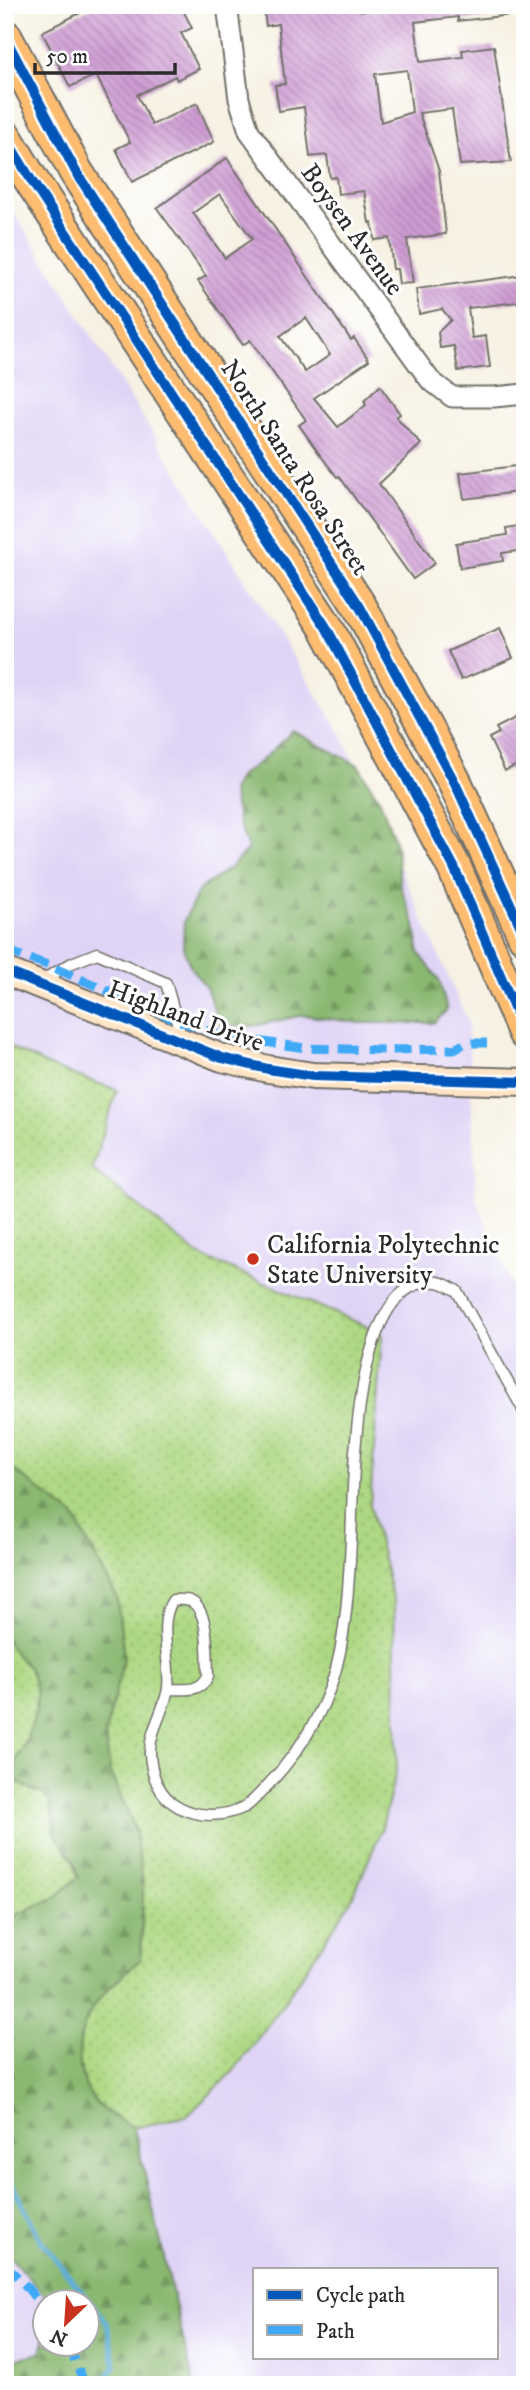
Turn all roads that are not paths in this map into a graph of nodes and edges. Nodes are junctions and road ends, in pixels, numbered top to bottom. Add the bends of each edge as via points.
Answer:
1 (227, 5) edge
2 (5, 37) edge
3 (5, 137) edge
4 (525, 394) edge
5 (525, 936) edge
6 (5, 971) edge
7 (37, 983) junction
8 (525, 1033) edge
9 (183, 1043) junction
10 (525, 1082) edge
11 (525, 1413) edge
12 (168, 1689) junction

1 - 4 street, Boysen Avenue via 239,99 249,131 430,380 452,397
2 - 5 highway, North Santa Rosa Street via 76,172 360,607 455,783
3 - 8 highway via 326,627 454,867
6 - 7 street, Highland Drive
7 - 9 street, Highland Drive
7 - 9 lane via 97,953 166,983
9 - 10 street, Highland Drive via 222,1058 313,1076
11 - 12 lane via 457,1291 439,1282 417,1284 397,1298 369,1352 358,1410 347,1615 334,1679 317,1720 300,1747 247,1806 219,1815 191,1814 170,1802 155,1782 150,1753
12 - 12 lane via 166,1614 173,1600 189,1600 204,1616 208,1676 196,1689

